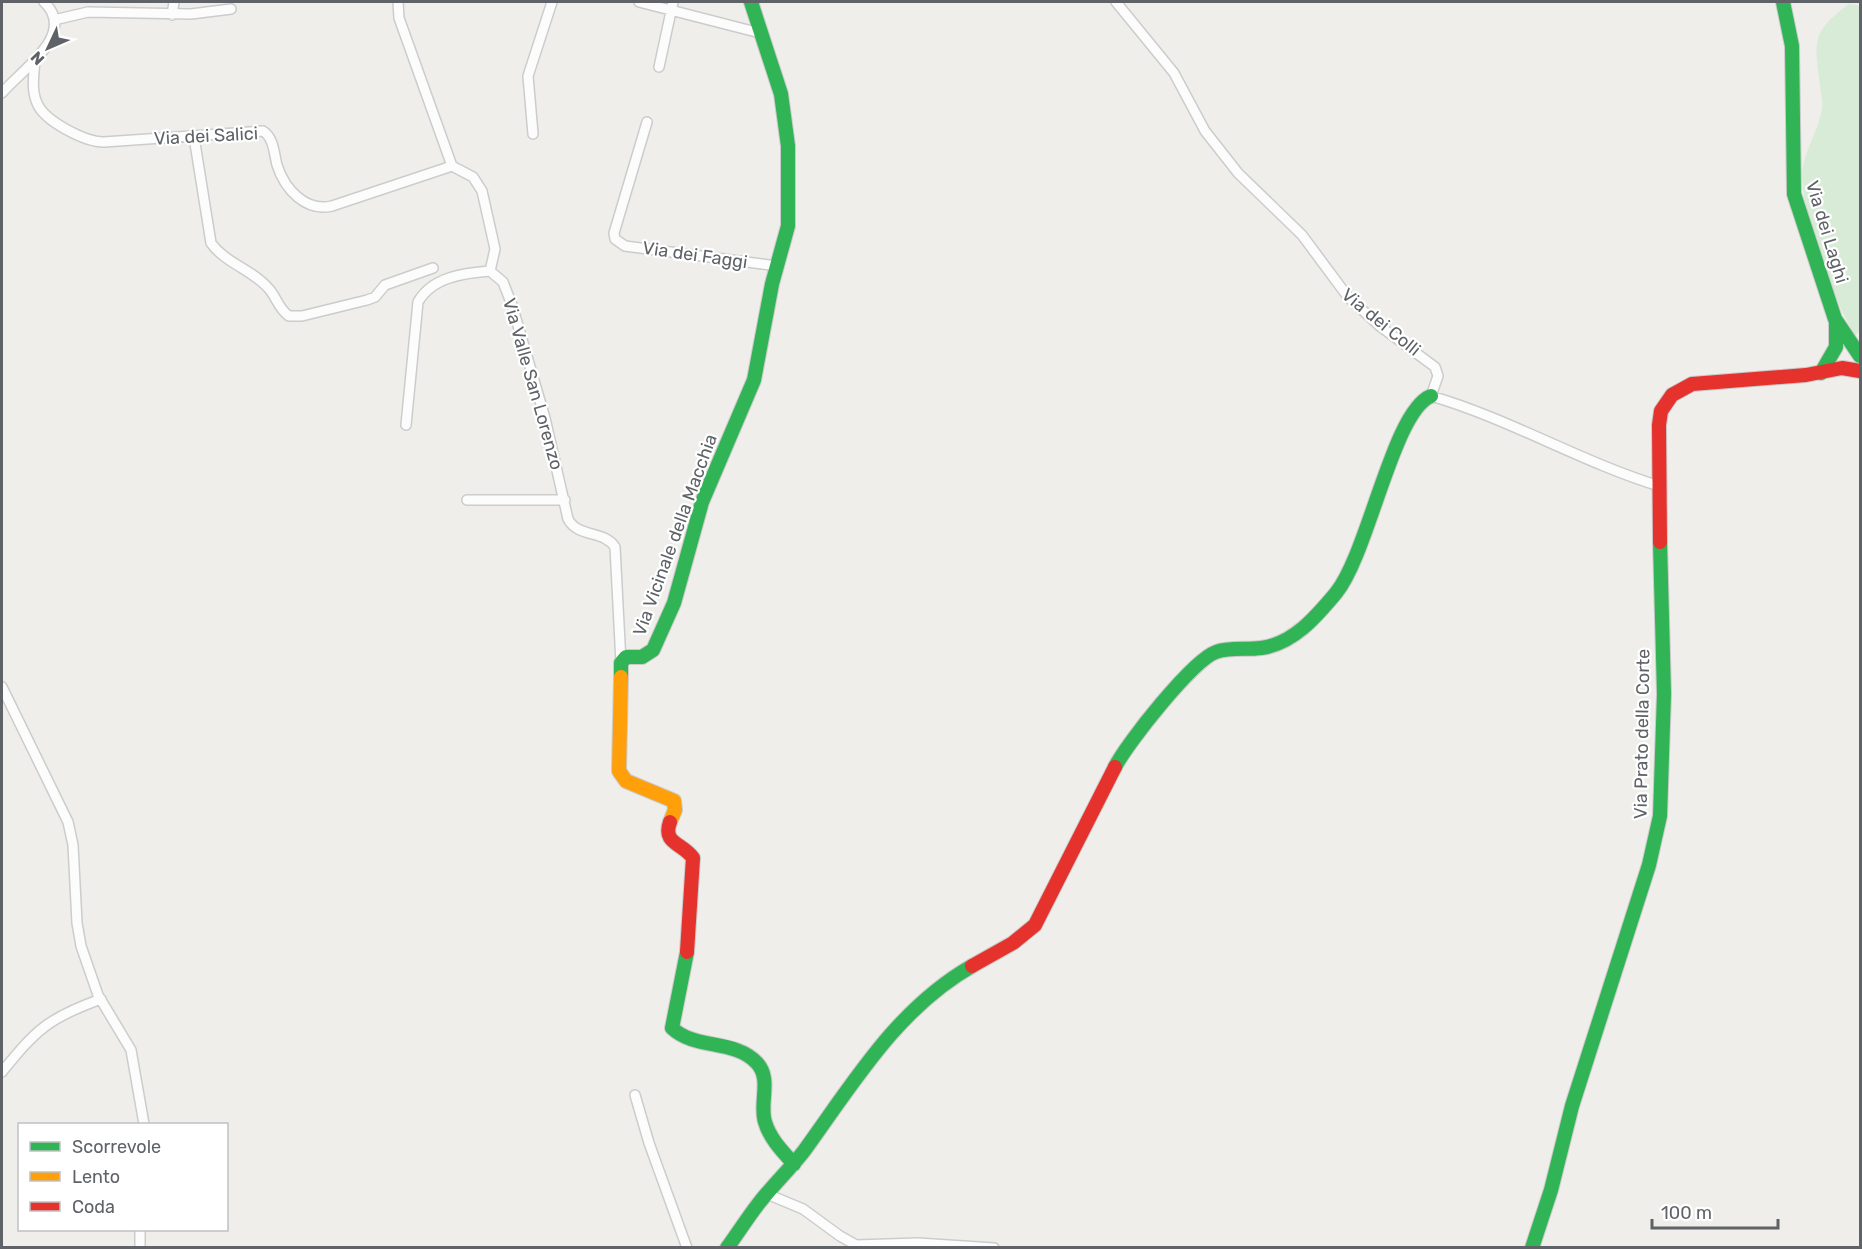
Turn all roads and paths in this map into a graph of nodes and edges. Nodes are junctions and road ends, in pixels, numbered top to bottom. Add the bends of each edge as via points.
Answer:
1 (44, 2) edge
2 (174, 2) edge
3 (398, 2) edge
4 (552, 2) edge
5 (639, 2) edge
6 (751, 2) edge
7 (1116, 2) edge
8 (1783, 2) edge
9 (672, 5) edge
10 (231, 9) dead end
11 (172, 15) junction
12 (54, 20) junction
13 (760, 33) junction
14 (34, 60) junction
15 (659, 67) dead end
16 (2, 93) edge
17 (647, 122) dead end
18 (533, 134) dead end
19 (194, 137) junction
20 (452, 166) junction
21 (777, 266) junction
22 (433, 268) dead end
23 (490, 271) junction
24 (1834, 315) junction
25 (1857, 352) edge
26 (1833, 354) junction
27 (1842, 368) junction
28 (1860, 371) edge
29 (1821, 373) junction
30 (1431, 396) junction
31 (406, 425) dead end
32 (1659, 486) junction
33 (468, 500) dead end
34 (565, 500) junction
35 (621, 663) junction
36 (2, 687) edge
37 (101, 999) junction
38 (2, 1072) edge
39 (635, 1095) dead end
40 (144, 1123) edge
41 (794, 1164) junction
42 (766, 1194) junction
43 (140, 1231) edge
44 (140, 1248) edge
45 (687, 1248) edge
46 (727, 1248) edge
47 (994, 1248) edge
48 (1532, 1248) edge

1 - 12 street
2 - 11 street
3 - 20 street via 399,18
4 - 18 street via 529,69
5 - 9 street
6 - 13 street, Via Vicinale della Macchia
7 - 30 street, Via dei Colli via 1177,77 1203,128 1238,173 1302,235 1347,297 1435,366 1438,376
8 - 24 street, Via dei Laghi via 1792,42 1793,188
9 - 13 street
9 - 15 street
10 - 11 street
11 - 12 street via 98,11
12 - 14 street via 49,43
13 - 21 street, Via Vicinale della Macchia via 782,94 788,146 788,226
14 - 16 street
14 - 19 street, Via dei Salici via 38,105 83,138 104,142
17 - 21 street, Via dei Faggi via 615,239 625,246
19 - 20 street, Via dei Salici via 266,133 285,182 306,204 316,208
19 - 22 street via 211,243 221,255 267,287 289,316 299,317 371,299 385,285
20 - 23 street via 473,177 482,191 495,249
21 - 35 street, Via Vicinale della Macchia via 752,388 702,502 674,603 653,650 642,657 626,657
23 - 31 street via 451,278 427,291 418,302
23 - 34 street, Via Valle San Lorenzo via 507,291
24 - 25 street, Via dei Laghi
24 - 26 street via 1837,336
25 - 26 street via 1843,349
25 - 27 street
26 - 29 street
27 - 28 street
27 - 29 street, Via Prato della Corte
29 - 32 street, Via Prato della Corte via 1697,383 1678,391 1660,415
30 - 32 street
30 - 41 street via 1421,400 1407,420 1358,554 1323,609 1285,642 1214,652 1179,684 1124,753 1035,925 1017,940 948,980 911,1010 878,1048
32 - 48 street, Via Prato della Corte via 1664,694 1660,816 1649,865 1572,1106
33 - 34 street
34 - 35 street, Via Valle San Lorenzo via 573,527 607,538 615,547
35 - 41 street via 619,773 626,781 674,801 669,838 688,850 693,861 687,957 672,1028 682,1037 724,1045 756,1062 764,1076 765,1124
36 - 37 street via 68,822 79,939
37 - 38 street via 66,1011 45,1024
37 - 40 street via 132,1053
39 - 45 street
41 - 42 street
42 - 46 street
42 - 47 street via 803,1209 856,1245 918,1243
43 - 44 street

